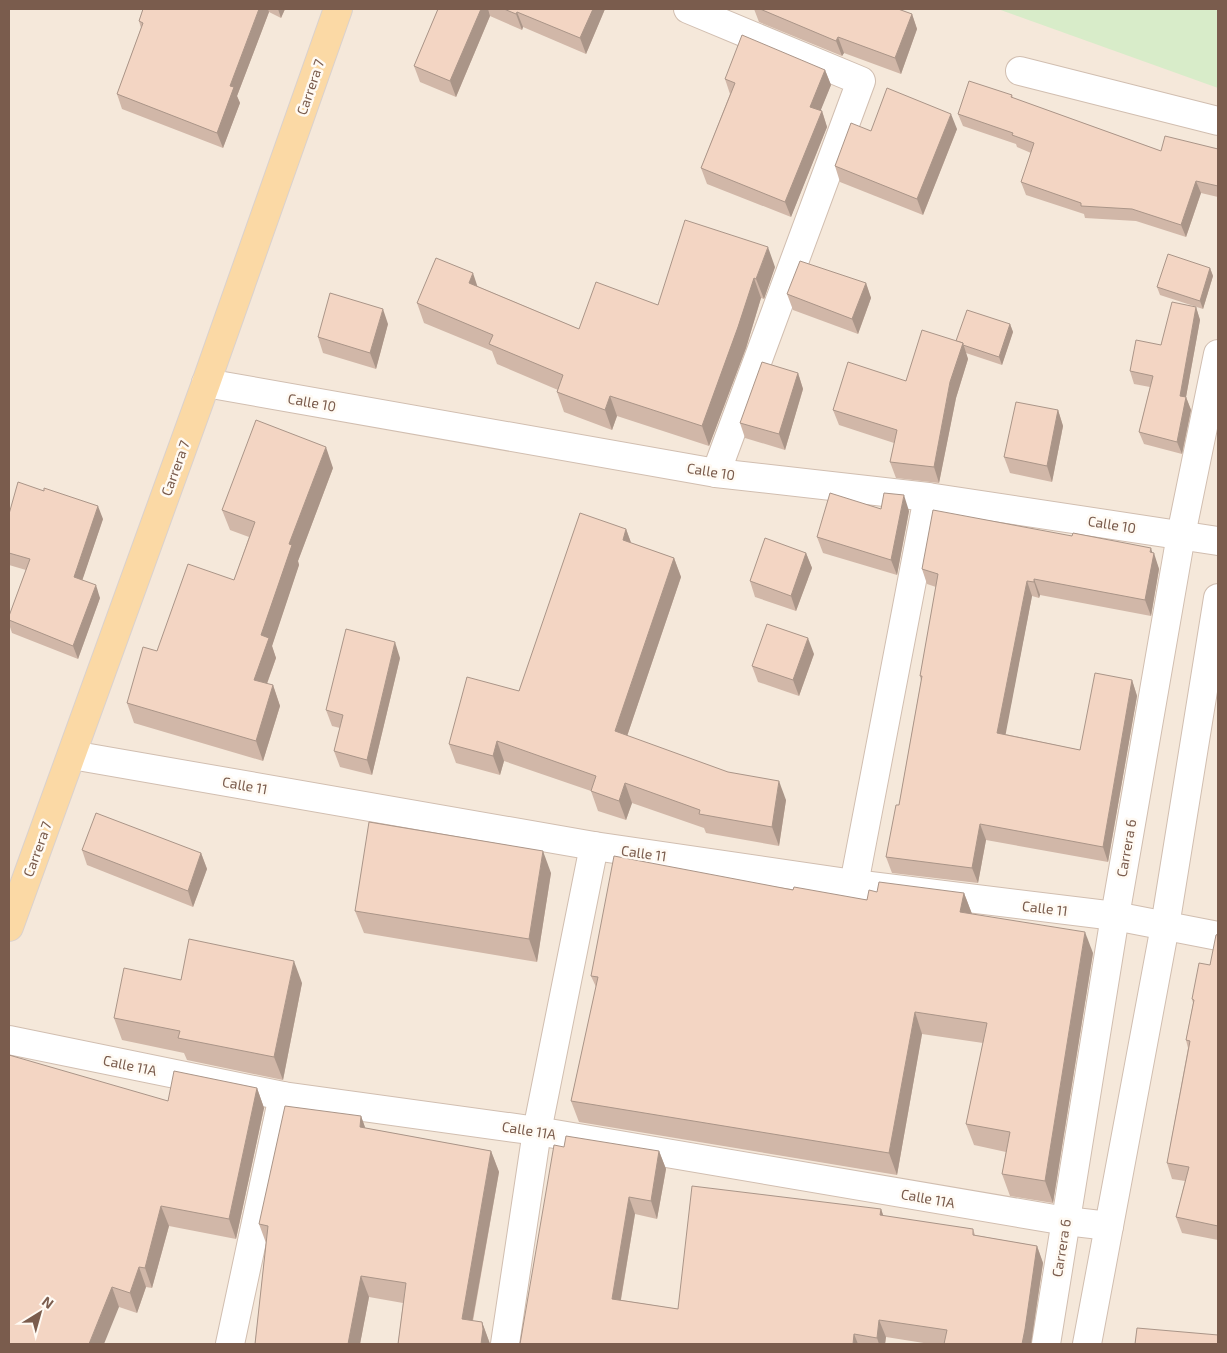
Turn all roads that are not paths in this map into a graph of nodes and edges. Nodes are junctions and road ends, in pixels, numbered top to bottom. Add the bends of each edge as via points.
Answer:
1 (338, 9) edge
2 (688, 9) edge
3 (1020, 71) dead end
4 (1218, 121) edge
5 (1218, 354) edge
6 (206, 383) junction
7 (716, 473) junction
8 (928, 497) junction
9 (1181, 535) junction
10 (1218, 541) edge
11 (1218, 598) edge
12 (72, 755) junction
13 (594, 846) junction
14 (854, 884) junction
15 (1114, 916) junction
16 (1165, 926) junction
17 (9, 927) edge
18 (1218, 936) edge
19 (9, 1040) edge
20 (282, 1096) junction
21 (537, 1131) junction
22 (1066, 1222) junction
23 (1110, 1226) junction
24 (230, 1344) edge
25 (505, 1344) edge
26 (1046, 1344) edge
27 (1087, 1344) edge

1 - 6 main road, Carrera 7
2 - 7 street via 861,81
3 - 4 street
5 - 9 street, Carrera 6
6 - 7 street, Calle 10
6 - 12 main road, Carrera 7
7 - 8 street, Calle 10
8 - 9 street, Calle 10
8 - 14 street
9 - 10 street, Calle 10
9 - 15 street, Carrera 6
11 - 16 street
12 - 13 street, Calle 11
12 - 17 main road, Carrera 7
13 - 14 street, Calle 11
13 - 21 street
14 - 15 street, Calle 11
15 - 16 street, Calle 11
15 - 22 street, Carrera 6
16 - 18 street, Calle 11
16 - 23 street
19 - 20 street, Calle 11A
20 - 21 street, Calle 11A
20 - 24 street
21 - 22 street, Calle 11A
21 - 25 street
22 - 23 street, Calle 11A
22 - 26 street, Carrera 6
23 - 27 street

